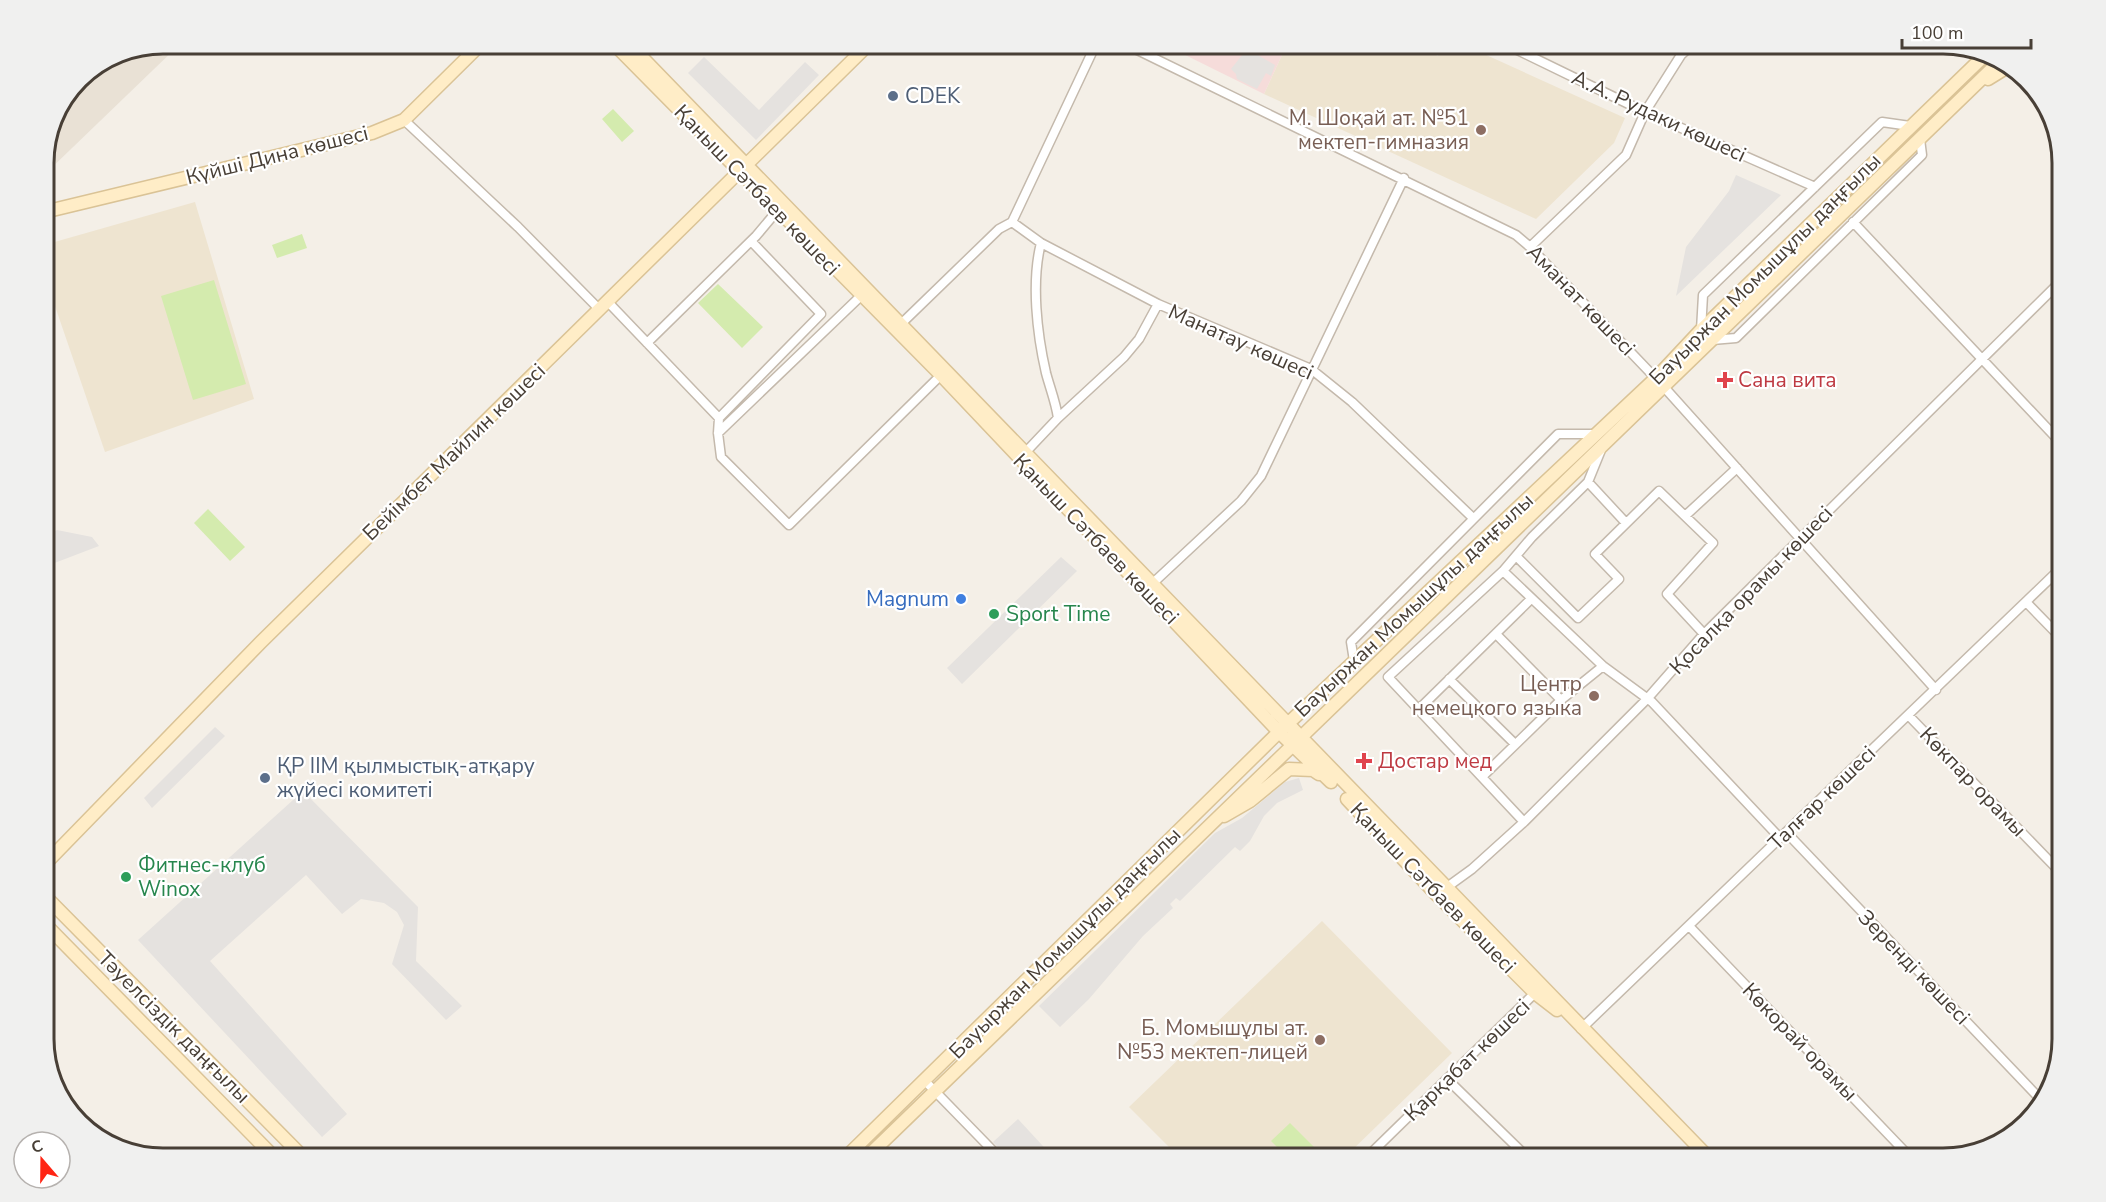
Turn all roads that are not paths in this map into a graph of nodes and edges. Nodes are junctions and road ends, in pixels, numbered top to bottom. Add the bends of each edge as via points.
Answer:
1 (471, 54) edge
2 (624, 54) edge
3 (639, 54) edge
4 (859, 54) edge
5 (1091, 54) edge
6 (1146, 54) edge
7 (1526, 54) edge
8 (1683, 54) edge
9 (1979, 61) edge
10 (1993, 67) edge
11 (2001, 71) edge
12 (1973, 86) junction
13 (1646, 112) junction
14 (404, 120) junction
15 (1910, 126) junction
16 (1920, 139) junction
17 (742, 167) junction
18 (1404, 178) junction
19 (1815, 187) junction
20 (54, 210) edge
21 (777, 211) junction
22 (1012, 222) junction
23 (1853, 222) junction
24 (751, 240) junction
25 (1041, 243) junction
26 (1530, 247) junction
27 (2052, 290) edge
28 (865, 292) junction
29 (1158, 304) junction
30 (603, 305) junction
31 (902, 322) junction
32 (1701, 330) junction
33 (1713, 340) junction
34 (647, 343) junction
35 (1982, 359) junction
36 (1311, 369) junction
37 (941, 375) junction
38 (1660, 382) junction
39 (719, 418) junction
40 (1058, 418) junction
41 (718, 433) junction
42 (2052, 433) edge
43 (1596, 434) junction
44 (1602, 446) junction
45 (1022, 455) junction
46 (1737, 468) junction
47 (1588, 482) junction
48 (1685, 516) junction
49 (1473, 518) junction
50 (1626, 524) junction
51 (1800, 538) junction
52 (1516, 556) junction
53 (1503, 572) junction
54 (2052, 577) edge
55 (1154, 583) junction
56 (1530, 600) junction
57 (2026, 602) junction
58 (1424, 617) junction
59 (2052, 629) edge
60 (1438, 632) junction
61 (1496, 634) junction
62 (1704, 634) junction
63 (1354, 662) junction
64 (1603, 666) junction
65 (1449, 679) junction
66 (1936, 690) junction
67 (1647, 699) junction
68 (1561, 700) junction
69 (1419, 709) junction
70 (1909, 716) junction
71 (1283, 728) junction
72 (1295, 741) junction
73 (1515, 744) junction
74 (1483, 776) junction
75 (1330, 781) junction
76 (1524, 822) junction
77 (1210, 824) junction
78 (1783, 835) junction
79 (54, 855) edge
80 (2052, 864) edge
81 (1441, 892) junction
82 (54, 905) edge
83 (1689, 926) junction
84 (54, 933) edge
85 (1539, 989) junction
86 (1581, 1029) junction
87 (218, 1071) junction
88 (1448, 1080) junction
89 (925, 1081) junction
90 (202, 1085) junction
91 (936, 1091) junction
92 (2036, 1095) edge
93 (265, 1148) edge
94 (294, 1148) edge
95 (855, 1148) edge
96 (876, 1148) edge
97 (990, 1148) edge
98 (1377, 1148) edge
99 (1518, 1148) edge
100 (1699, 1148) edge
101 (1901, 1148) edge

1 - 14 main road, Күйші Дина көшесі
2 - 17 main road, Қаныш Сәтбаев көшесі
3 - 17 main road, Қаныш Сәтбаев көшесі
4 - 17 main road, Бейімбет Майлин көшесі
5 - 22 street
6 - 18 street, Аманат көшесі
7 - 13 street, А.А. Рудаки көшесі
8 - 13 street
9 - 15 main road, Бауыржан Момышұлы даңғылы
10 - 12 main road, Бауыржан Момышұлы даңғылы
11 - 12 main road
12 - 16 main road, Бауыржан Момышұлы даңғылы
13 - 19 street, А.А. Рудаки көшесі
13 - 26 street via 1626,155
14 - 20 main road, Күйші Дина көшесі via 372,133
14 - 30 street
15 - 19 street via 1882,122
15 - 32 main road, Бауыржан Момышұлы даңғылы
16 - 23 street via 1922,155
16 - 33 main road, Бауыржан Момышұлы даңғылы
17 - 21 main road, Қаныш Сәтбаев көшесі
17 - 28 main road, Қаныш Сәтбаев көшесі
17 - 30 main road, Бейімбет Майлин көшесі
18 - 26 street, Аманат көшесі via 1500,225
18 - 36 street
19 - 32 street via 1703,295
21 - 24 street
21 - 28 main road, Қаныш Сәтбаев көшесі
22 - 25 street, Манатау көшесі
22 - 31 street
23 - 33 street via 1736,338
23 - 35 street
24 - 34 street
24 - 39 street via 821,314
25 - 29 street, Манатау көшесі
25 - 40 street via 1035,284 1046,371
26 - 38 street, Аманат көшесі
27 - 35 street, Қосалқа орамы көшесі
28 - 31 main road, Қаныш Сәтбаев көшесі
28 - 37 main road, Қаныш Сәтбаев көшесі
28 - 41 street
29 - 36 street, Манатау көшесі
29 - 40 street via 1140,339
30 - 34 street
30 - 79 main road, Бейімбет Майлин көшесі via 269,634
31 - 45 main road, Қаныш Сәтбаев көшесі
32 - 38 main road, Бауыржан Момышұлы даңғылы
33 - 38 main road, Бауыржан Момышұлы даңғылы
34 - 39 street
35 - 42 street
35 - 51 street, Қосалқа орамы көшесі
36 - 49 street, Манатау көшесі via 1352,402
36 - 55 street via 1262,476
37 - 41 street via 789,525 722,457
37 - 45 main road, Қаныш Сәтбаев көшесі
38 - 43 main road, Бауыржан Момышұлы даңғылы
38 - 44 main road, Бауыржан Момышұлы даңғылы
38 - 46 street, Аманат көшесі
39 - 41 street
40 - 45 street
43 - 49 street via 1558,434
43 - 63 main road, Бауыржан Момышұлы даңғылы
44 - 47 street
44 - 58 main road, Бауыржан Момышұлы даңғылы
45 - 55 main road, Қаныш Сәтбаев көшесі
45 - 71 main road, Қаныш Сәтбаев көшесі
46 - 48 street
46 - 51 street, Аманат көшесі
47 - 50 street
47 - 52 street
48 - 50 street via 1659,491
48 - 62 street via 1713,543 1667,594
49 - 63 street via 1351,642
50 - 52 street via 1595,554 1619,579 1578,618
51 - 62 street, Қосалқа орамы көшесі
51 - 66 street, Аманат көшесі
52 - 53 street
53 - 56 street, Зеренді көшесі
53 - 60 street
54 - 57 street, Талғар көшесі
55 - 71 main road, Қаныш Сәтбаев көшесі
56 - 61 street
56 - 64 street, Зеренді көшесі
57 - 59 street
57 - 66 street, Талғар көшесі
58 - 60 street
58 - 72 main road, Бауыржан Момышұлы даңғылы
60 - 69 street via 1388,677
61 - 65 street
61 - 68 street
62 - 67 street, Қосалқа орамы көшесі
63 - 71 main road, Бауыржан Момышұлы даңғылы
64 - 67 street, Зеренді көшесі
64 - 68 street
65 - 69 street
65 - 73 street
66 - 70 street, Талғар көшесі
67 - 76 street, Қосалқа орамы көшесі
67 - 78 street, Зеренді көшесі
68 - 73 street
69 - 74 street
70 - 78 street, Талғар көшесі
70 - 80 street, Көкпар орамы
71 - 72 main road, Қаныш Сәтбаев көшесі
71 - 89 main road, Бауыржан Момышұлы даңғылы
72 - 75 main road, Қаныш Сәтбаев көшесі
72 - 77 main road, Бауыржан Момышұлы даңғылы
72 - 81 main road, Қаныш Сәтбаев көшесі
73 - 74 street
74 - 76 street
75 - 77 main road via 1313,770 1289,769 1250,801
75 - 81 main road, Қаныш Сәтбаев көшесі
76 - 81 street, Қосалқа орамы көшесі
77 - 91 main road, Бауыржан Момышұлы даңғылы
78 - 83 street, Талғар көшесі
78 - 92 street, Зеренді көшесі
81 - 85 main road, Қаныш Сәтбаев көшесі
82 - 87 main road, Тәуелсіздік даңғылы
83 - 86 street, Талғар көшесі
83 - 101 street, Көкорай орамы
84 - 90 main road, Тәуелсіздік даңғылы
85 - 86 main road, Қаныш Сәтбаев көшесі
85 - 88 street, Қарқабат көшесі
86 - 100 main road, Қаныш Сәтбаев көшесі
87 - 90 main road
87 - 94 main road, Тәуелсіздік даңғылы
88 - 98 street, Қарқабат көшесі
88 - 99 street
89 - 91 street
89 - 95 main road, Бауыржан Момышұлы даңғылы
90 - 93 main road, Тәуелсіздік даңғылы
91 - 96 main road, Бауыржан Момышұлы даңғылы
91 - 97 street

